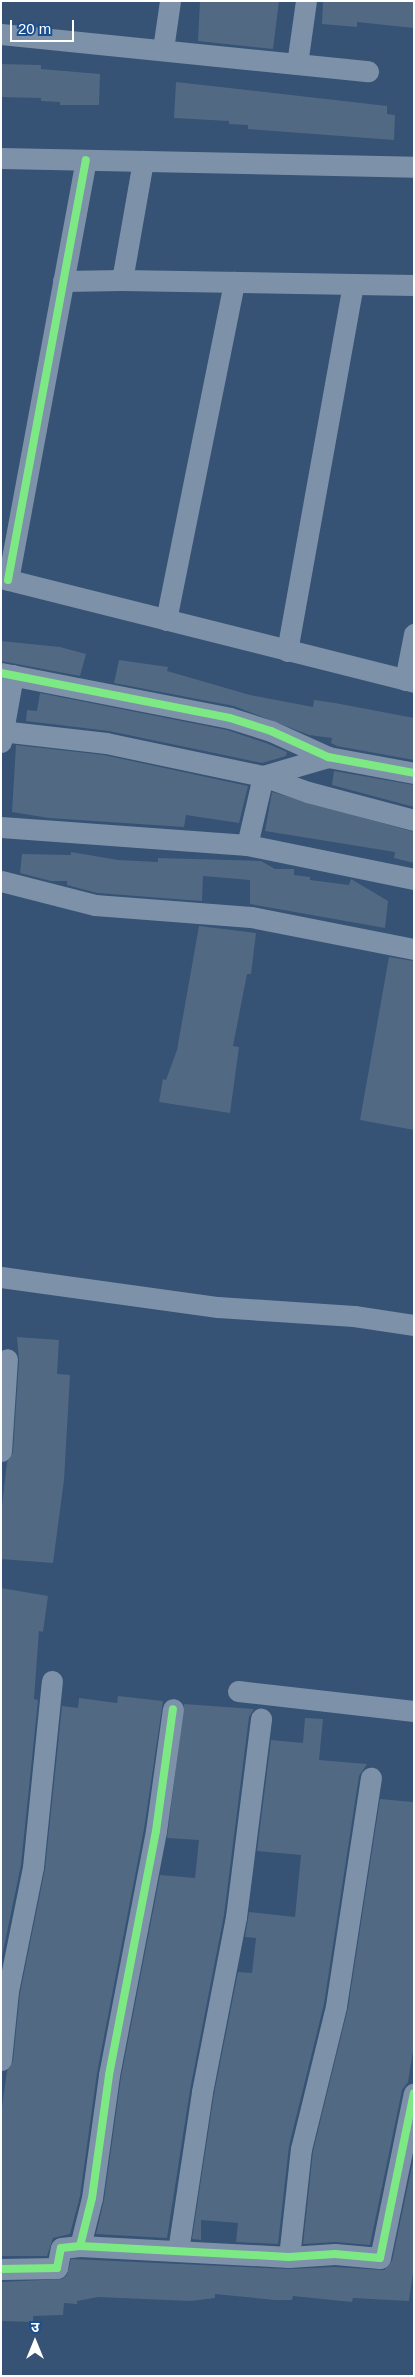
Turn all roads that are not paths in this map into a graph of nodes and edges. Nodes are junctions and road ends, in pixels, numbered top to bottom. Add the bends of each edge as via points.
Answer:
1 (170, 1) edge
2 (306, 1) edge
3 (1, 34) edge
4 (163, 49) junction
5 (297, 64) junction
6 (368, 72) dead end
7 (1, 158) edge
8 (86, 160) junction
9 (144, 161) junction
10 (414, 167) edge
11 (63, 280) junction
12 (122, 280) junction
13 (234, 282) junction
14 (354, 284) junction
15 (414, 286) edge
16 (4, 579) edge
17 (166, 620) junction
18 (414, 634) edge
19 (287, 651) junction
20 (7, 674) edge
21 (410, 681) edge
22 (2, 735) edge
23 (328, 756) junction
24 (414, 772) edge
25 (263, 776) junction
26 (414, 820) edge
27 (1, 827) edge
28 (247, 845) junction
29 (414, 879) edge
30 (1, 881) edge
31 (414, 949) edge
32 (1, 1277) edge
33 (414, 1325) edge
34 (7, 1359) dead end
35 (1, 1451) edge
36 (52, 1681) dead end
37 (238, 1691) dead end
38 (173, 1709) dead end
39 (414, 1711) edge
40 (261, 1719) dead end
41 (372, 1778) dead end
42 (1, 2060) edge
43 (413, 2097) edge
44 (80, 2246) junction
45 (178, 2251) junction
46 (289, 2257) junction
47 (1, 2269) edge

1 - 4 street
2 - 5 street
3 - 4 street
4 - 5 street
5 - 6 street
7 - 8 street
8 - 9 street
8 - 11 street
9 - 10 street
9 - 12 street
11 - 12 street
11 - 16 street
12 - 13 street
13 - 14 street
13 - 17 street
14 - 15 street
14 - 19 street
16 - 17 street
17 - 19 street
18 - 21 street
19 - 21 street
20 - 22 street
20 - 23 street via 230,718
22 - 25 street via 106,743
23 - 24 street
23 - 25 street
25 - 26 street via 318,795
25 - 28 street
27 - 28 street
28 - 29 street
30 - 31 street via 95,905 251,917
32 - 33 street via 218,1307 354,1316
34 - 35 street
36 - 42 street via 33,1867 8,1991
37 - 39 street
38 - 44 street via 156,1831 111,2065 92,2198
40 - 45 street via 236,1917 202,2092
41 - 46 street via 336,2006 302,2149
43 - 46 street via 380,2258 335,2254
44 - 45 street
44 - 47 street via 61,2248 57,2268
45 - 46 street

